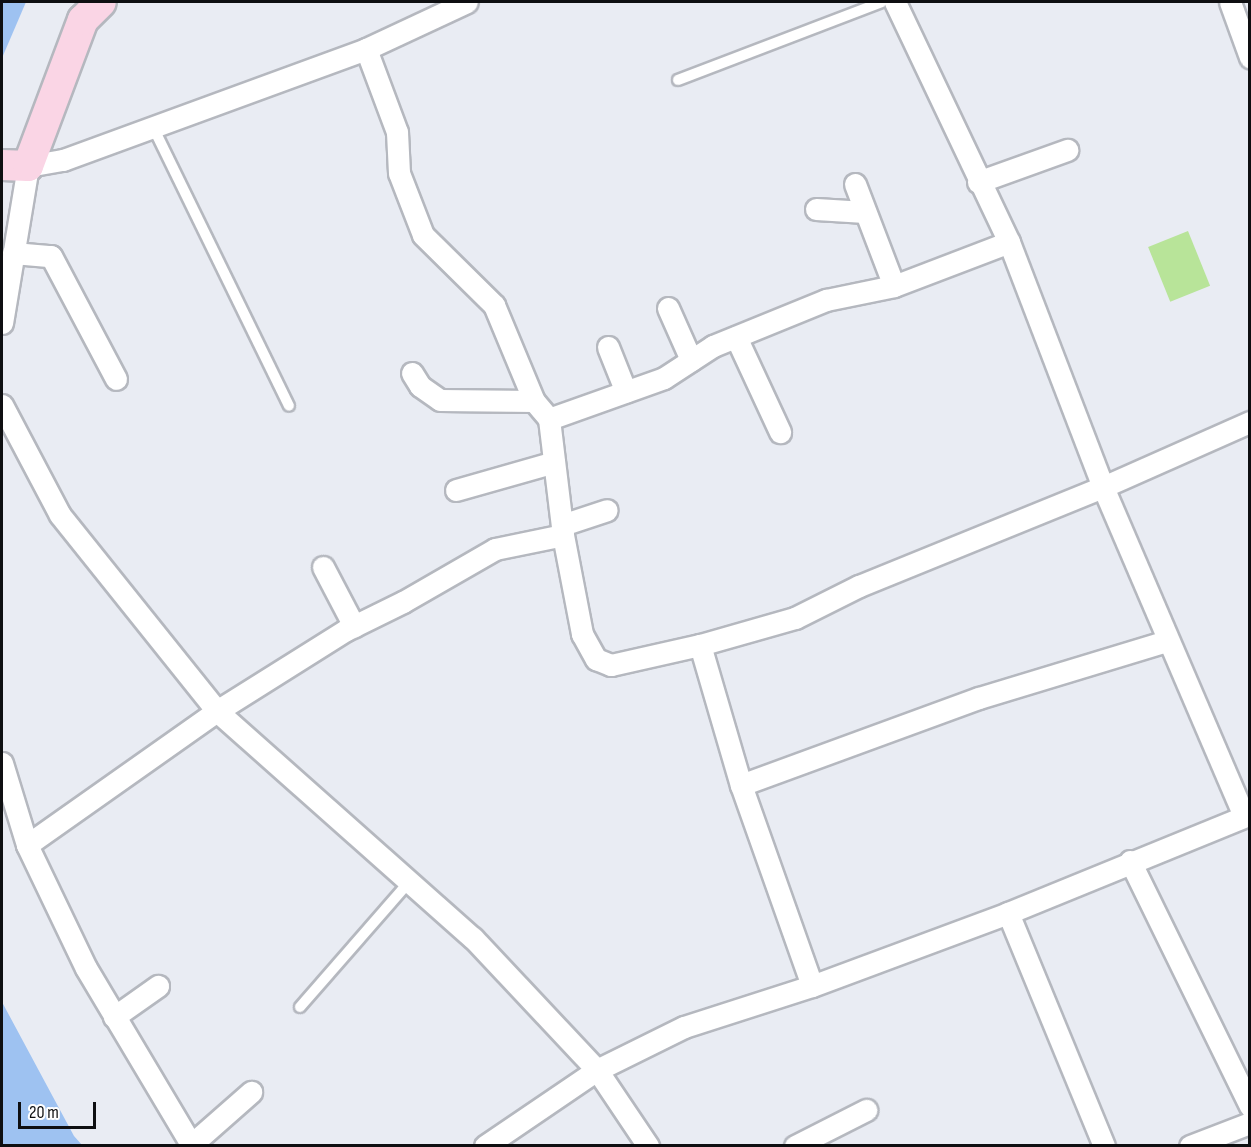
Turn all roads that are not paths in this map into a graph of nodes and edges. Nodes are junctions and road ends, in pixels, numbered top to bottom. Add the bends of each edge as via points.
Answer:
1 (101, 2) edge
2 (467, 2) edge
3 (882, 2) edge
4 (896, 2) edge
5 (1230, 2) edge
6 (1243, 20) edge
7 (366, 49) junction
8 (1250, 57) edge
9 (678, 80) dead end
10 (153, 127) junction
11 (1067, 150) dead end
12 (13, 166) edge
13 (978, 182) junction
14 (855, 184) dead end
15 (816, 209) dead end
16 (866, 212) junction
17 (1009, 242) junction
18 (13, 254) junction
19 (894, 286) junction
20 (668, 308) dead end
21 (2, 323) edge
22 (736, 337) junction
23 (608, 347) dead end
24 (691, 360) junction
25 (412, 373) dead end
26 (116, 379) dead end
27 (626, 392) junction
28 (534, 401) junction
29 (2, 405) edge
30 (289, 406) dead end
31 (549, 419) junction
32 (1250, 422) edge
33 (780, 432) dead end
34 (554, 462) junction
35 (1103, 488) junction
36 (456, 490) dead end
37 (607, 510) dead end
38 (562, 530) junction
39 (323, 567) dead end
40 (354, 626) junction
41 (1167, 641) junction
42 (700, 645) junction
43 (217, 711) junction
44 (2, 763) edge
45 (741, 785) junction
46 (1247, 815) edge
47 (27, 845) junction
48 (1130, 861) junction
49 (409, 882) junction
50 (1008, 913) junction
51 (158, 986) dead end
52 (812, 986) junction
53 (300, 1007) dead end
54 (114, 1017) junction
55 (597, 1070) junction
56 (251, 1092) dead end
57 (1250, 1106) edge
58 (866, 1110) dead end
59 (1250, 1123) edge
60 (192, 1145) edge
61 (485, 1146) edge
62 (648, 1146) edge
63 (795, 1146) edge
64 (1104, 1146) edge
65 (1190, 1146) edge

1 - 12 street via 82,20
2 - 7 street
3 - 9 lane
4 - 13 street
5 - 6 street
6 - 8 street
7 - 10 street
7 - 28 street via 397,132 399,173 423,235 494,305
10 - 12 street via 63,160
10 - 30 lane
11 - 13 street
12 - 18 street
13 - 17 street
14 - 16 street
15 - 16 street
16 - 19 street
17 - 19 street
17 - 35 street
18 - 21 street
18 - 26 street via 51,256
19 - 22 street via 826,300
20 - 24 street
22 - 24 street
22 - 33 street
23 - 27 street
24 - 27 street via 664,378
25 - 28 street via 420,386 440,400
27 - 31 street
28 - 31 street
29 - 43 street via 60,515
31 - 34 street
32 - 35 street
34 - 36 street
34 - 38 street
35 - 41 street
35 - 42 street via 859,586 795,618
37 - 38 street
38 - 40 street via 495,549
38 - 42 street via 582,634 596,659 611,665
39 - 40 street
40 - 43 street
41 - 45 street via 979,698
41 - 46 street
42 - 45 street
43 - 47 street
43 - 49 street
44 - 47 street
45 - 52 street
46 - 48 street
47 - 54 street
48 - 50 street
48 - 57 street
49 - 53 lane
49 - 55 street via 473,938
50 - 52 street
50 - 64 street
51 - 54 street
52 - 55 street via 684,1027
54 - 60 street
55 - 61 street
55 - 62 street
56 - 60 street
58 - 63 street
59 - 65 street

